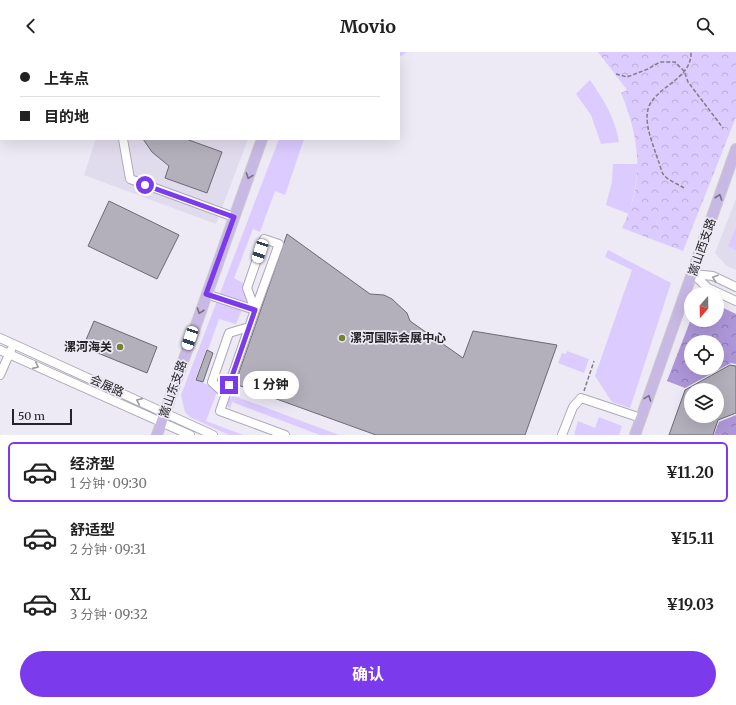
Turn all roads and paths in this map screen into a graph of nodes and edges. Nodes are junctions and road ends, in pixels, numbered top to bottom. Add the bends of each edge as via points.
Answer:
1 (691, 52) edge
2 (684, 70) junction
3 (616, 74) dead end
4 (723, 128) dead end
5 (123, 140) edge
6 (262, 140) edge
7 (736, 149) edge
8 (684, 188) dead end
9 (234, 217) junction
10 (693, 274) junction
11 (736, 287) edge
12 (206, 294) junction
13 (736, 301) edge
14 (255, 310) junction
15 (249, 327) junction
16 (0, 338) edge
17 (13, 344) junction
18 (0, 350) edge
19 (9, 354) junction
20 (594, 361) dead end
21 (0, 375) edge
22 (225, 394) junction
23 (581, 398) junction
24 (163, 417) junction
25 (641, 418) junction
26 (565, 434) edge
27 (157, 435) edge
28 (190, 435) edge
29 (213, 435) edge
30 (285, 435) edge
31 (635, 435) edge

1 - 2 path via 691,59
2 - 3 path via 675,62 660,62 626,77
2 - 4 path via 688,82
2 - 8 path via 677,80 651,101 647,119 649,134 664,175
5 - 9 street via 130,179
6 -> 9 main road, 嵩山东支路
10 -> 7 main road, 嵩山西支路
9 - 12 main road, 嵩山东支路
11 -> 10 street via 713,276
10 - 13 street via 708,288
25 -> 10 main road, 嵩山西支路
12 - 14 street
12 -> 24 main road, 嵩山东支路
14 - 14 street via 247,288 264,239 279,244
14 - 15 street
15 - 22 street
15 - 22 street via 229,333 212,382
16 - 17 street, 会展路
17 - 19 street
24 -> 17 street, 会展路
18 - 19 street, 会展路
19 - 21 street
19 -> 24 street, 会展路
20 - 23 path
22 - 30 street via 220,411
23 - 25 street
23 - 26 street via 573,407
24 - 27 main road, 嵩山东支路
24 - 28 street, 会展路
24 - 29 street, 会展路
25 - 31 main road, 嵩山西支路

